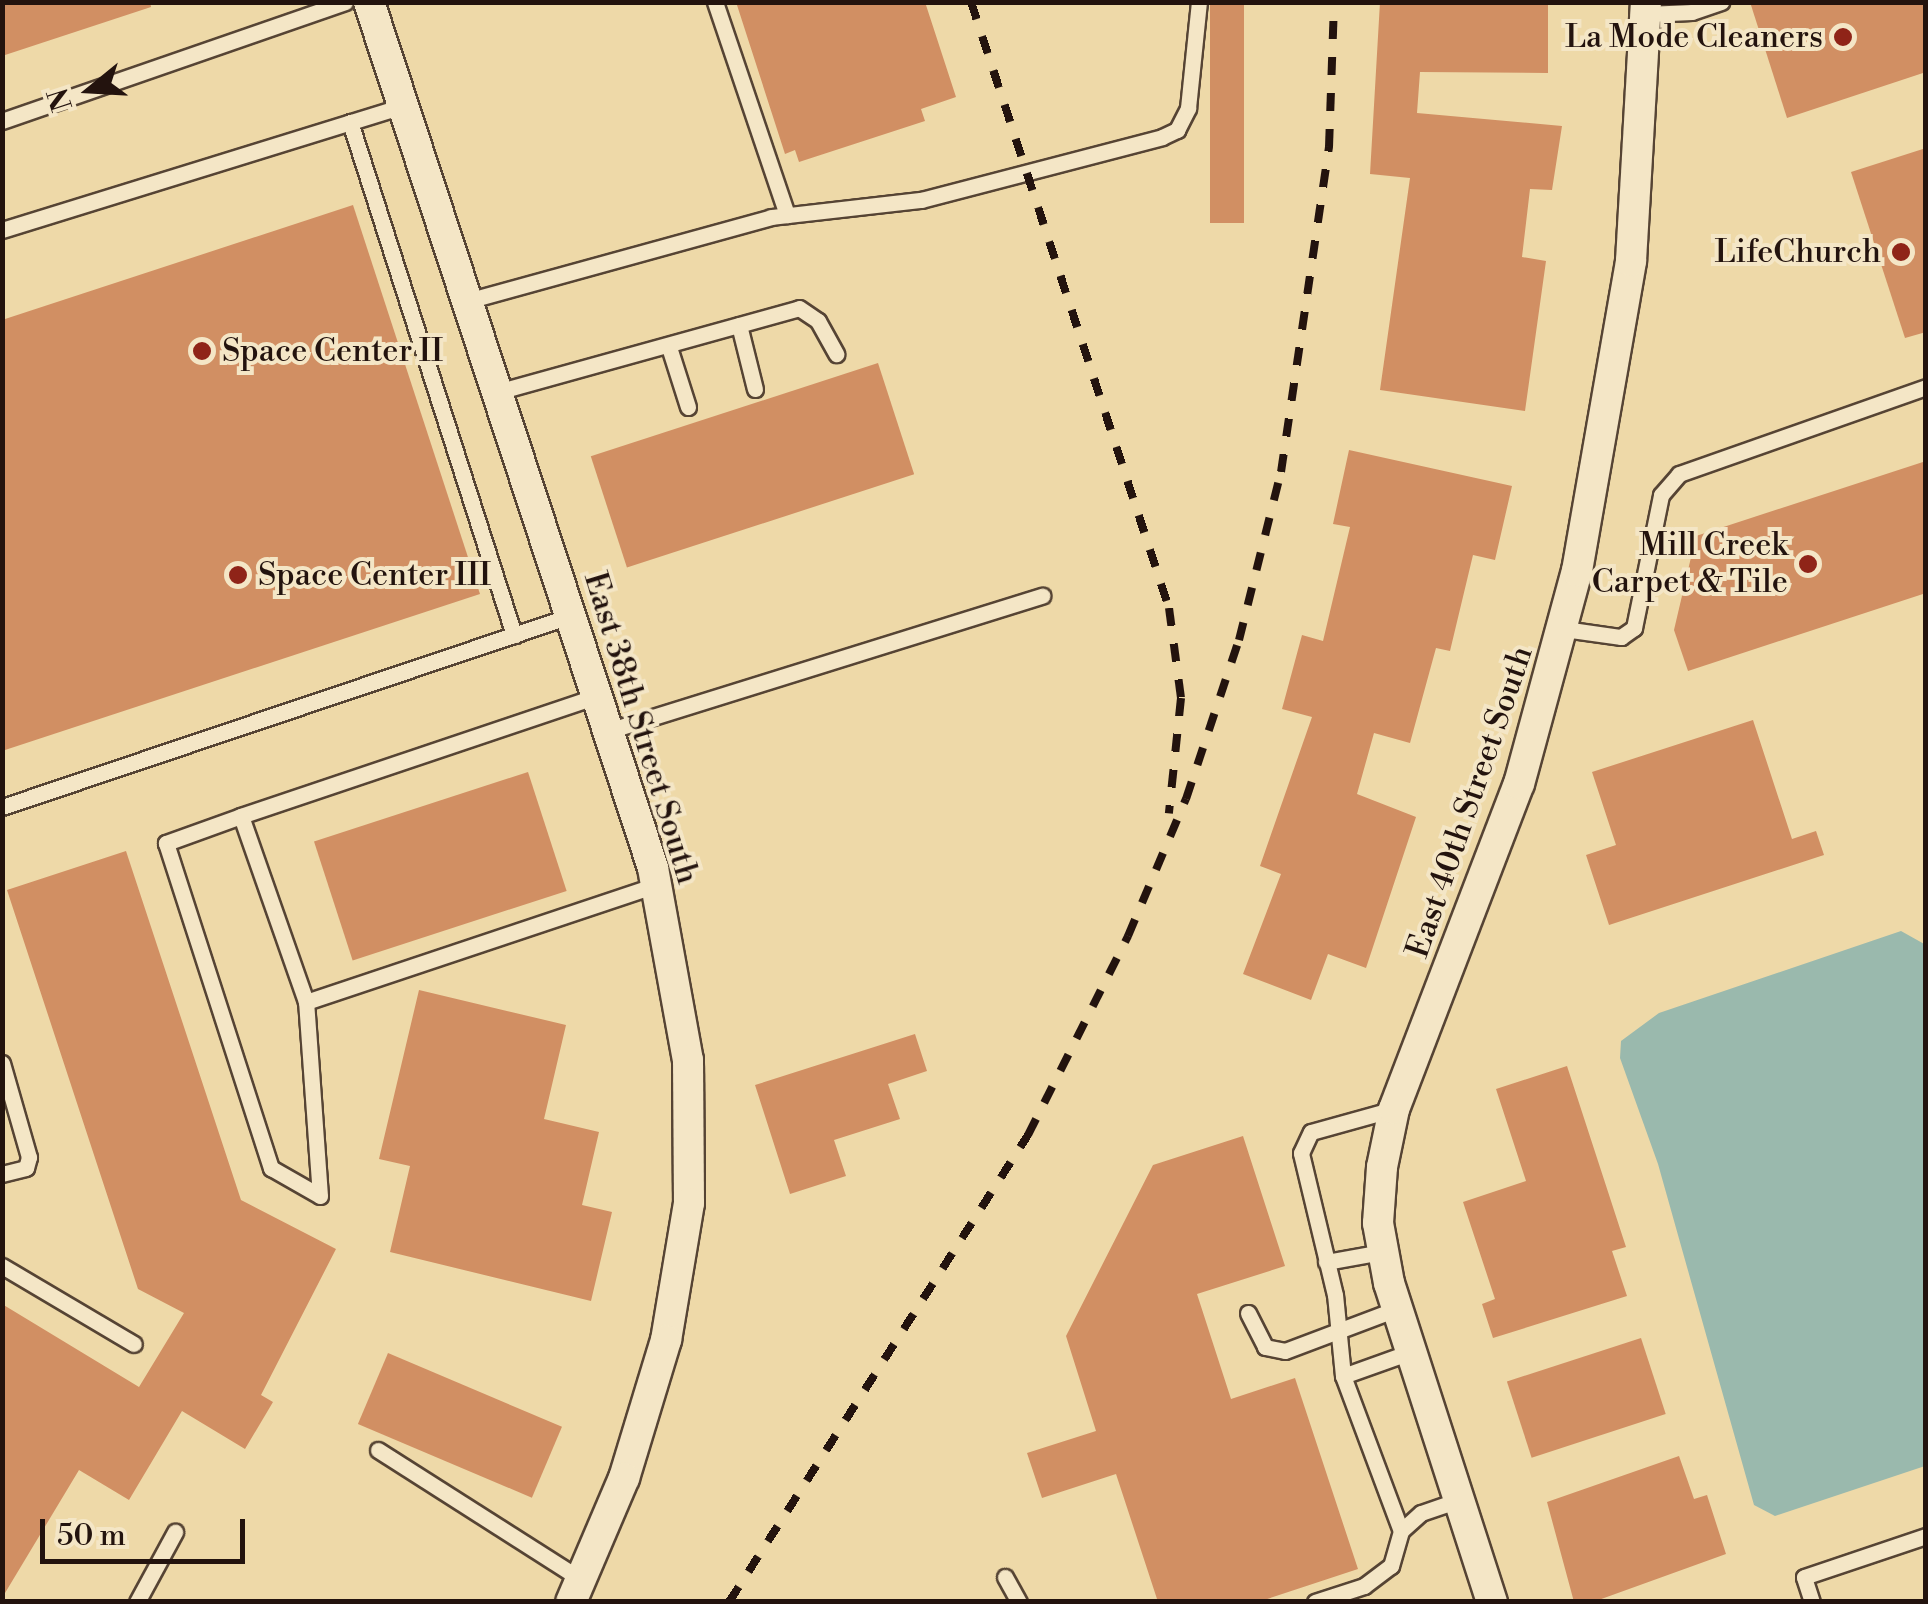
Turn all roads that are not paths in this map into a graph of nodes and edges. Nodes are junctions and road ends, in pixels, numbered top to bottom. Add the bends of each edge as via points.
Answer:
1 (345, 2) edge
2 (369, 2) edge
3 (715, 2) edge
4 (1199, 2) edge
5 (1721, 2) edge
6 (1646, 8) edge
7 (403, 106) junction
8 (2, 120) edge
9 (350, 122) junction
10 (787, 215) junction
11 (2, 230) edge
12 (467, 301) junction
13 (739, 325) junction
14 (669, 347) junction
15 (836, 354) dead end
16 (1926, 387) edge
17 (755, 389) dead end
18 (497, 392) junction
19 (688, 408) dead end
20 (1042, 596) dead end
21 (570, 616) junction
22 (1564, 629) junction
23 (514, 635) junction
24 (597, 696) junction
25 (608, 731) junction
26 (2, 807) edge
27 (241, 816) junction
28 (656, 885) junction
29 (306, 1002) junction
30 (2, 1063) edge
31 (1394, 1109) junction
32 (2, 1174) edge
33 (1382, 1252) junction
34 (1326, 1262) junction
35 (2, 1266) edge
36 (1396, 1309) junction
37 (1248, 1313) dead end
38 (1337, 1334) junction
39 (134, 1344) dead end
40 (1410, 1352) junction
41 (1343, 1376) junction
42 (378, 1450) dead end
43 (1458, 1500) junction
44 (1401, 1531) junction
45 (175, 1532) dead end
46 (1926, 1536) edge
47 (1005, 1578) dead end
48 (577, 1591) edge
49 (136, 1602) edge
50 (1018, 1602) edge
51 (1315, 1602) edge
52 (1492, 1602) edge
53 (1812, 1602) edge

1 - 8 lane
2 - 7 street, East 38th Street South
3 - 10 lane
4 - 10 lane via 1198,57 1177,130 920,200
5 - 6 lane via 1692,12
6 - 22 street, East 40th Street South via 1639,172 1620,338
7 - 9 lane
7 - 12 street, East 38th Street South
9 - 11 lane
9 - 23 lane
10 - 12 lane
12 - 18 street, East 38th Street South
13 - 14 lane
13 - 15 lane via 799,308 818,320
13 - 17 lane
14 - 18 lane
14 - 19 lane
16 - 22 lane via 1679,474 1660,494 1634,628 1621,637
18 - 21 street, East 38th Street South
20 - 25 lane
21 - 23 lane
21 - 24 street, East 38th Street South
22 - 31 street, East 40th Street South via 1502,832
23 - 26 lane
24 - 25 street, East 38th Street South
24 - 27 lane
25 - 28 street, East 38th Street South
27 - 29 lane
27 - 29 lane via 166,843 271,1168 320,1196
28 - 29 lane
28 - 48 street, East 38th Street South via 688,1060 688,1204 666,1340 624,1478
30 - 32 lane via 29,1156 26,1168
31 - 33 street, East 40th Street South via 1382,1167
31 - 34 lane via 1321,1128 1303,1140
33 - 34 lane
33 - 36 street, East 40th Street South
34 - 38 lane
35 - 39 lane
36 - 38 lane
36 - 40 street, East 40th Street South
37 - 38 lane via 1265,1347 1284,1351
38 - 41 lane
40 - 41 lane
40 - 43 street, East 40th Street South
41 - 44 lane
42 - 48 lane
43 - 44 lane via 1422,1513
43 - 52 street, East 40th Street South
44 - 51 lane via 1391,1566 1364,1586
45 - 49 lane
46 - 53 lane via 1804,1577
47 - 50 lane

